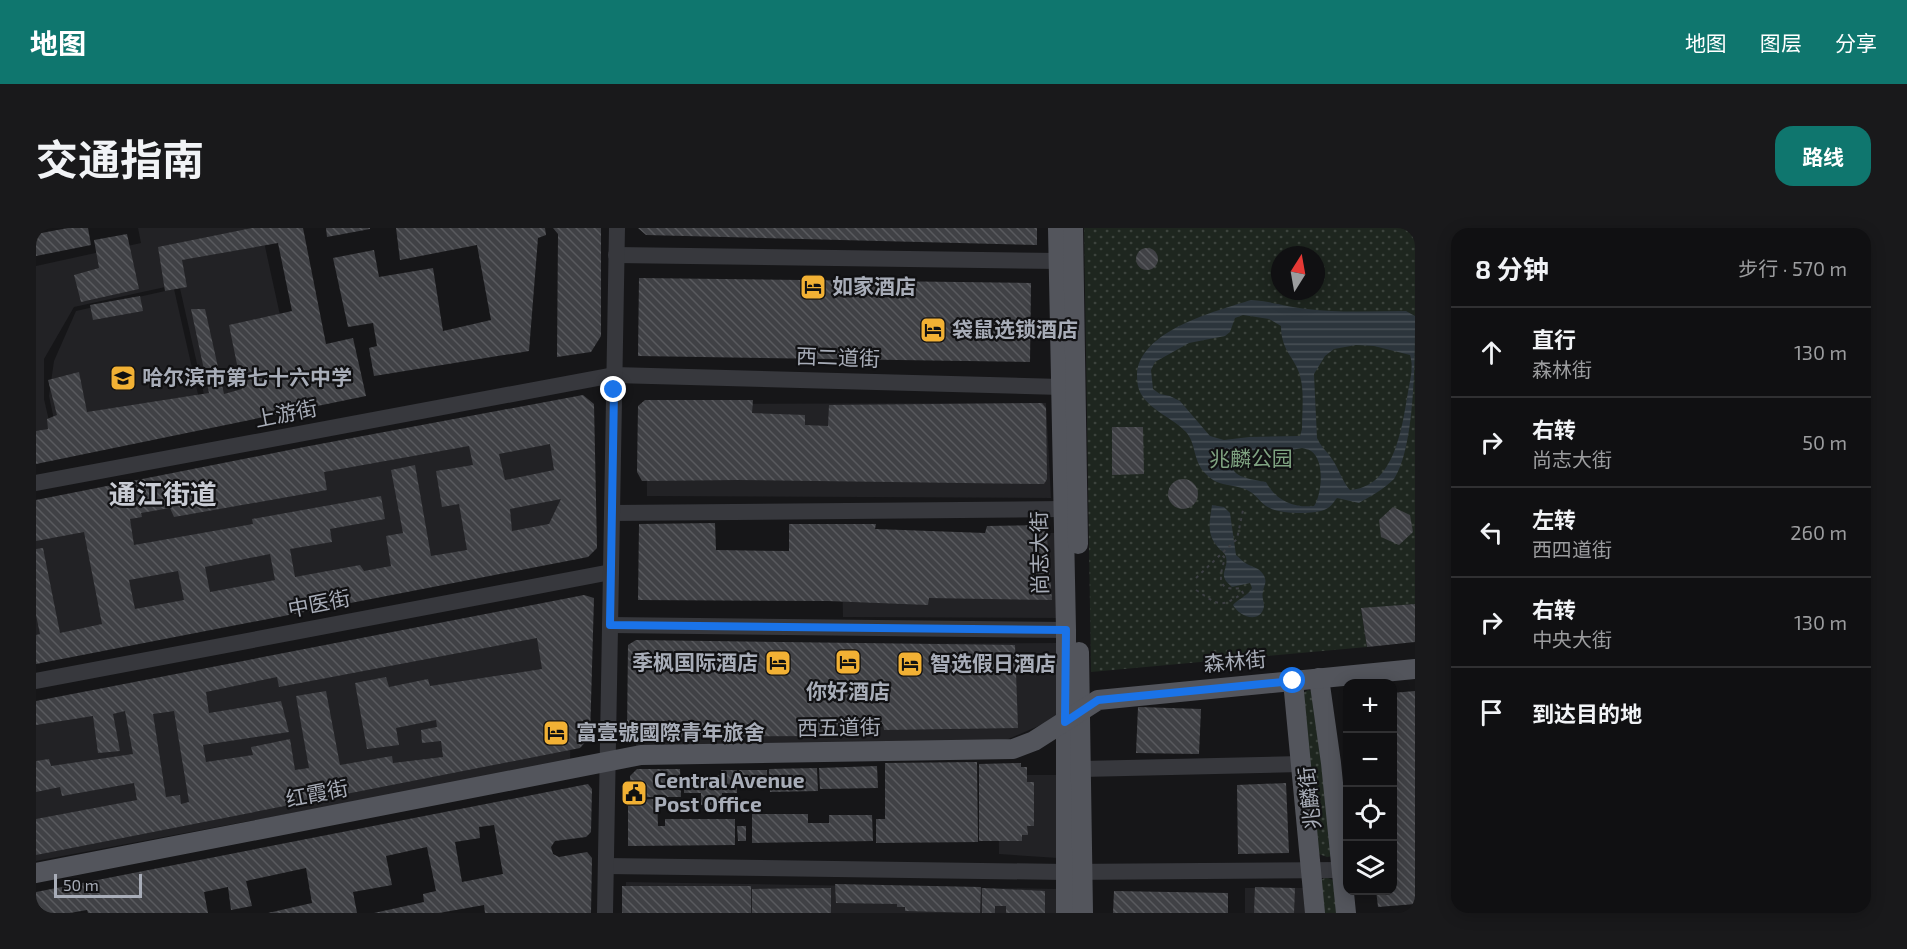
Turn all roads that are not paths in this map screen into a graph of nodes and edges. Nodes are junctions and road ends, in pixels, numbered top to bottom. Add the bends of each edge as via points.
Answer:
1 (617, 228) edge
2 (1058, 228) edge
3 (1073, 228) edge
4 (616, 255) junction
5 (1059, 261) junction
6 (614, 375) junction
7 (1061, 387) junction
8 (36, 483) edge
9 (1063, 509) junction
10 (612, 513) junction
11 (611, 572) junction
12 (610, 625) junction
13 (1066, 630) junction
14 (1415, 669) edge
15 (1319, 678) junction
16 (36, 681) edge
17 (1293, 681) junction
18 (1072, 717) junction
19 (608, 762) junction
20 (1301, 764) junction
21 (1081, 769) junction
22 (606, 866) junction
23 (1311, 870) junction
24 (1341, 870) junction
25 (1074, 872) junction
26 (36, 873) edge
27 (605, 913) edge
28 (1066, 913) edge
29 (1083, 913) edge
30 (1315, 913) edge
31 (1346, 913) edge

1 - 4 street
2 - 5 main road, 尚志大街
3 - 18 main road, 尚志大街
4 - 5 street
4 - 6 street
5 - 7 main road, 尚志大街
6 - 7 street, 西二道街
6 - 8 street, 上游街
6 - 10 street
7 - 9 main road, 尚志大街
9 - 10 street
9 - 13 main road, 尚志大街
10 - 11 street
11 - 12 street
11 - 16 street, 中医街
12 - 13 street
12 - 19 street
13 - 18 main road, 尚志大街
14 - 15 main road, 森林街
15 - 17 main road, 森林街
15 - 24 main road, 兆麟街
17 - 18 main road, 森林街 via 1098,700
17 - 20 main road, 兆麟街
18 - 19 main road, 西五道街 via 1034,741 1013,748 641,755
18 - 21 main road, 尚志大街
18 - 25 main road, 尚志大街
19 - 22 street
19 - 26 main road, 红霞街
20 - 21 street
20 - 23 main road, 兆麟街
21 - 25 main road, 尚志大街
22 - 25 street
22 - 27 street
23 - 24 street
23 - 25 street
23 - 30 main road, 兆麟街
24 - 31 main road, 兆麟街
25 - 28 main road, 尚志大街
25 - 29 main road, 尚志大街

